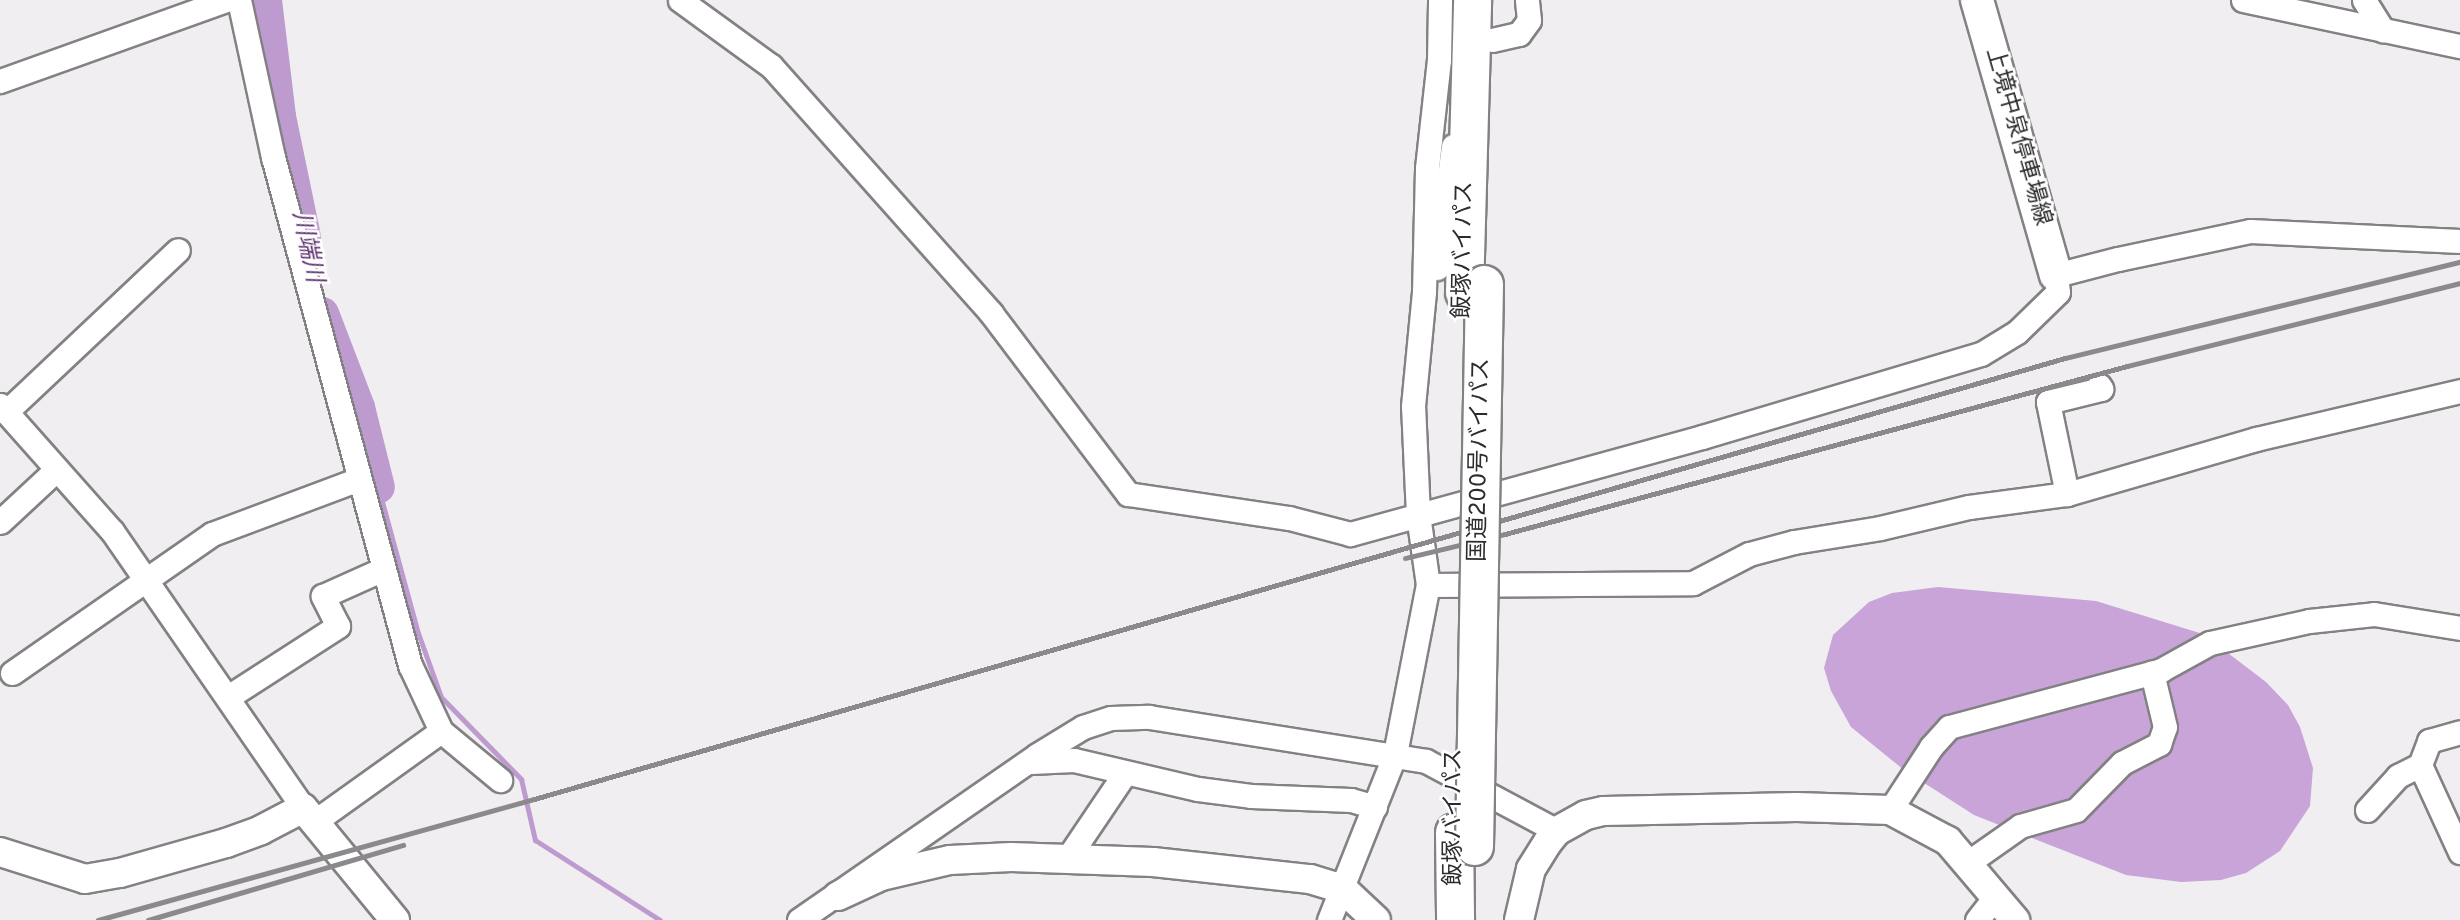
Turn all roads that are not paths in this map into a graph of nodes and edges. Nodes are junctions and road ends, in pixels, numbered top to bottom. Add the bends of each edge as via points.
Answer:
1 (226, 0) edge
2 (239, 0) edge
3 (680, 0) edge
4 (1440, 0) edge
5 (1472, 0) edge
6 (1492, 0) edge
7 (1527, 0) edge
8 (1977, 0) edge
9 (2243, 0) edge
10 (2364, 0) edge
11 (2383, 30) junction
12 (1492, 40) junction
13 (2460, 46) edge
14 (0, 82) edge
15 (1469, 100) junction
16 (2460, 240) edge
17 (178, 250) dead end
18 (2056, 275) junction
19 (1474, 288) junction
20 (1424, 292) junction
21 (2099, 385) dead end
22 (2460, 391) edge
23 (3, 409) edge
24 (56, 470) junction
25 (359, 479) junction
26 (2067, 494) junction
27 (1418, 515) junction
28 (0, 522) edge
29 (383, 569) junction
30 (146, 579) junction
31 (1428, 585) junction
32 (2460, 628) edge
33 (12, 673) dead end
34 (2152, 673) junction
35 (228, 697) junction
36 (441, 731) junction
37 (2460, 732) edge
38 (1395, 754) junction
39 (1027, 762) junction
40 (2420, 765) junction
41 (1125, 773) junction
42 (500, 780) dead end
43 (1375, 807) junction
44 (1890, 810) junction
45 (2367, 810) dead end
46 (308, 815) junction
47 (1557, 831) junction
48 (1464, 839) junction
49 (0, 852) edge
50 (2460, 852) edge
51 (1067, 859) junction
52 (1966, 864) junction
53 (1343, 889) junction
54 (838, 895) junction
55 (1996, 896) junction
56 (383, 916) edge
57 (799, 920) edge
58 (1329, 920) edge
59 (1376, 920) edge
60 (1455, 920) edge
61 (1475, 920) edge
62 (1519, 920) edge
63 (1977, 920) edge
64 (2015, 920) edge

1 - 14 street
2 - 25 street via 273,157
3 - 27 street via 771,66 991,313 1128,494 1289,518 1350,534
4 - 20 street via 1439,60 1427,168
5 - 15 highway, 飯塚バイパス
6 - 12 highway, 国道200号バイパス
7 - 12 street via 1529,20 1519,34
8 - 18 main road, 上境中泉停車場線
9 - 11 street
10 - 11 street
11 - 13 street
12 - 19 highway, 国道200号バイパス
15 - 19 highway, 飯塚バイパス
15 - 20 street via 1455,126 1437,274
16 - 18 street via 2250,231
17 - 23 street
18 - 27 street via 2058,292 2017,332 1981,354
19 - 48 highway, 国道200号バイパス, bridge
20 - 27 street via 1413,405
21 - 26 street via 2101,389 2048,402
22 - 26 street via 2256,439
23 - 24 street
24 - 28 street
24 - 30 street via 112,531
25 - 29 street
25 - 30 street via 212,534
26 - 31 street via 1969,507 1794,542 1749,554 1693,583
27 - 31 street
29 - 35 street via 323,596 338,626
29 - 36 street via 410,665
30 - 33 street
30 - 35 street
31 - 38 street
32 - 34 street via 2374,614 2309,621 2210,643
34 - 44 street via 1950,727 1931,747
34 - 52 street via 2165,727 2159,744 2122,763 2076,810 2020,826
35 - 46 street
36 - 42 street
36 - 46 street
37 - 40 street via 2429,741
38 - 39 street via 1149,717 1111,718 1083,727
38 - 43 street
38 - 47 street via 1426,761
39 - 41 street via 1074,760
39 - 54 street
40 - 45 street via 2398,776
40 - 50 street
41 - 43 street via 1251,796 1351,800
41 - 51 street
43 - 53 street
44 - 47 street via 1604,811
44 - 52 street via 1948,841
46 - 49 street via 226,843 85,879
46 - 56 street
47 - 62 street via 1531,869
48 - 60 highway, 飯塚バイパス
48 - 61 highway, 国道200号バイパス
51 - 53 street via 1192,866 1310,879
51 - 54 street via 950,860 881,876
52 - 55 street
53 - 58 street
53 - 59 street
54 - 57 street
55 - 63 street
55 - 64 street

